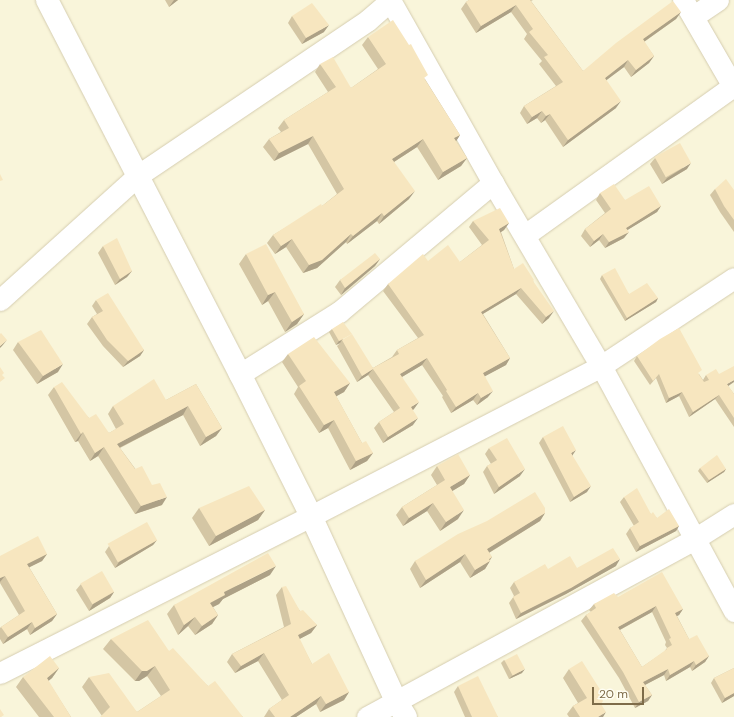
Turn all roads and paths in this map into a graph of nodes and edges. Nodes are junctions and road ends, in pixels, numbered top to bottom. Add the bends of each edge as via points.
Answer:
1 (47, 0) edge
2 (391, 0) edge
3 (718, 0) edge
4 (688, 8) edge
5 (734, 87) edge
6 (137, 176) junction
7 (493, 183) junction
8 (525, 235) junction
9 (734, 278) edge
10 (0, 300) edge
11 (601, 366) junction
12 (240, 374) junction
13 (734, 514) edge
14 (311, 516) junction
15 (696, 538) junction
16 (734, 610) edge
17 (0, 673) edge
18 (401, 709) edge
19 (367, 717) edge

1 - 6 street
2 - 6 street via 368,20
2 - 7 street
3 - 4 street
4 - 5 street
5 - 8 street
6 - 10 street
6 - 12 street
7 - 8 street
7 - 12 street via 339,312
8 - 11 street
9 - 11 street
11 - 14 street
11 - 15 street
12 - 14 street
13 - 15 street
14 - 17 street
14 - 18 street
15 - 16 street
15 - 18 street
18 - 19 street

